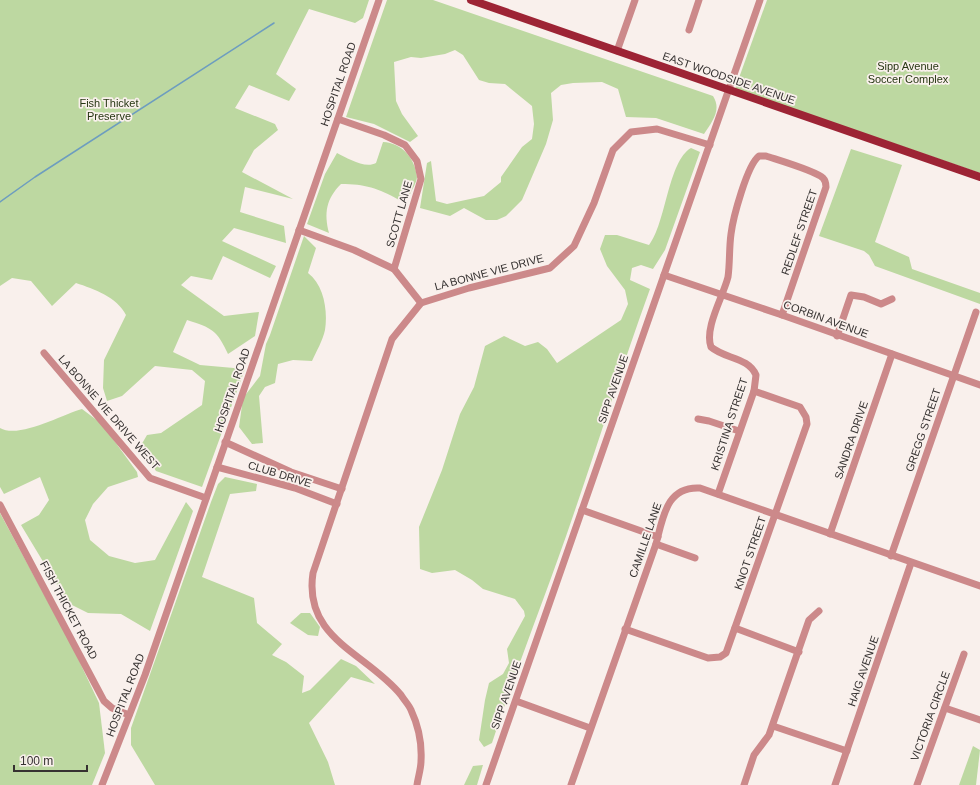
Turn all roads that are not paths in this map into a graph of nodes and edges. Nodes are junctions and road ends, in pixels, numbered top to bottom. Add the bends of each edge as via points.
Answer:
1 (379, 0) edge
2 (471, 0) edge
3 (635, 0) edge
4 (699, 0) edge
5 (760, 0) edge
6 (689, 30) dead end
7 (617, 51) junction
8 (730, 90) junction
9 (338, 119) junction
10 (710, 145) junction
11 (980, 177) edge
12 (299, 230) junction
13 (394, 269) junction
14 (664, 275) junction
15 (722, 294) junction
16 (892, 299) dead end
17 (421, 303) junction
18 (976, 312) dead end
19 (782, 315) junction
20 (837, 336) junction
21 (44, 353) dead end
22 (892, 354) junction
23 (953, 376) junction
24 (980, 385) edge
25 (754, 391) junction
26 (698, 420) dead end
27 (739, 431) junction
28 (225, 442) junction
29 (217, 467) junction
30 (342, 489) junction
31 (718, 494) junction
32 (206, 498) junction
33 (337, 504) junction
34 (0, 505) edge
35 (582, 510) junction
36 (774, 515) junction
37 (830, 534) junction
38 (657, 540) junction
39 (891, 556) junction
40 (694, 558) dead end
41 (911, 563) junction
42 (980, 586) edge
43 (819, 611) dead end
44 (735, 628) junction
45 (625, 629) junction
46 (799, 652) junction
47 (964, 654) dead end
48 (516, 701) junction
49 (945, 708) junction
50 (128, 715) junction
51 (980, 720) edge
52 (773, 726) junction
53 (590, 728) junction
54 (847, 751) junction
55 (102, 785) edge
56 (417, 785) edge
57 (486, 785) edge
58 (571, 785) edge
59 (744, 785) edge
60 (835, 785) edge
61 (917, 785) edge

1 - 9 street, HOSPITAL ROAD
2 - 7 main road, EAST WOODSIDE AVENUE
3 - 7 street
4 - 6 street
5 - 8 street, SIPP AVENUE
7 - 8 main road, EAST WOODSIDE AVENUE
8 - 10 street, SIPP AVENUE
8 - 11 main road, EAST WOODSIDE AVENUE
9 - 12 street, HOSPITAL ROAD
9 - 13 street, SCOTT LANE via 405,145 417,160 421,180
10 - 14 street, SIPP AVENUE
10 - 17 street, LA BONNE VIE DRIVE via 657,129 632,132 613,150 594,203 574,246 550,268
12 - 13 street via 354,250
12 - 28 street, HOSPITAL ROAD
13 - 17 street
14 - 15 street, CORBIN AVENUE
14 - 35 street, SIPP AVENUE
15 - 19 street, CORBIN AVENUE
15 - 19 street, REDLEF STREET via 728,276 731,234 740,198 753,162 759,156 766,156 820,176 826,183
15 - 25 street, KRISTINA STREET via 708,340 716,352 744,362 753,369 756,375
16 - 20 street via 881,304 851,295
17 - 30 street via 392,339
18 - 23 street, GREGG STREET
19 - 20 street, CORBIN AVENUE
20 - 22 street, CORBIN AVENUE
21 - 32 street, LA BONNE VIE DRIVE WEST via 150,478
22 - 23 street, CORBIN AVENUE
22 - 37 street, SANDRA DRIVE
23 - 24 street, CORBIN AVENUE
23 - 39 street, GREGG STREET
25 - 27 street, KRISTINA STREET
25 - 36 street, KNOT STREET via 795,404 806,417 806,424
26 - 27 street
27 - 31 street, KRISTINA STREET
28 - 29 street, HOSPITAL ROAD
28 - 30 street via 291,472
29 - 32 street, HOSPITAL ROAD
29 - 33 street, CLUB DRIVE via 295,488
30 - 33 street
31 - 36 street, CAMILLE LANE
31 - 38 street, CAMILLE LANE via 700,488 679,492 668,506
32 - 50 street, HOSPITAL ROAD via 145,675
33 - 56 street via 313,573 311,594 315,611 324,626 350,651 390,682 411,709 420,736 421,761
34 - 50 street, FISH THICKET ROAD via 104,701 112,708
35 - 38 street
35 - 48 street, SIPP AVENUE
36 - 37 street, CAMILLE LANE
36 - 44 street, KNOT STREET
37 - 39 street, CAMILLE LANE
38 - 40 street
38 - 45 street, CAMILLE LANE
39 - 41 street, CAMILLE LANE
41 - 42 street, CAMILLE LANE
41 - 54 street, HAIG AVENUE
43 - 46 street via 810,620
44 - 45 street, KNOT STREET via 726,653 714,659
44 - 46 street
45 - 53 street, CAMILLE LANE
46 - 52 street
47 - 49 street, VICTORIA CIRCLE
48 - 53 street
48 - 57 street, SIPP AVENUE
49 - 51 street
49 - 61 street, VICTORIA CIRCLE
50 - 55 street, HOSPITAL ROAD
52 - 54 street
52 - 59 street via 754,755
53 - 58 street, CAMILLE LANE
54 - 60 street, HAIG AVENUE

